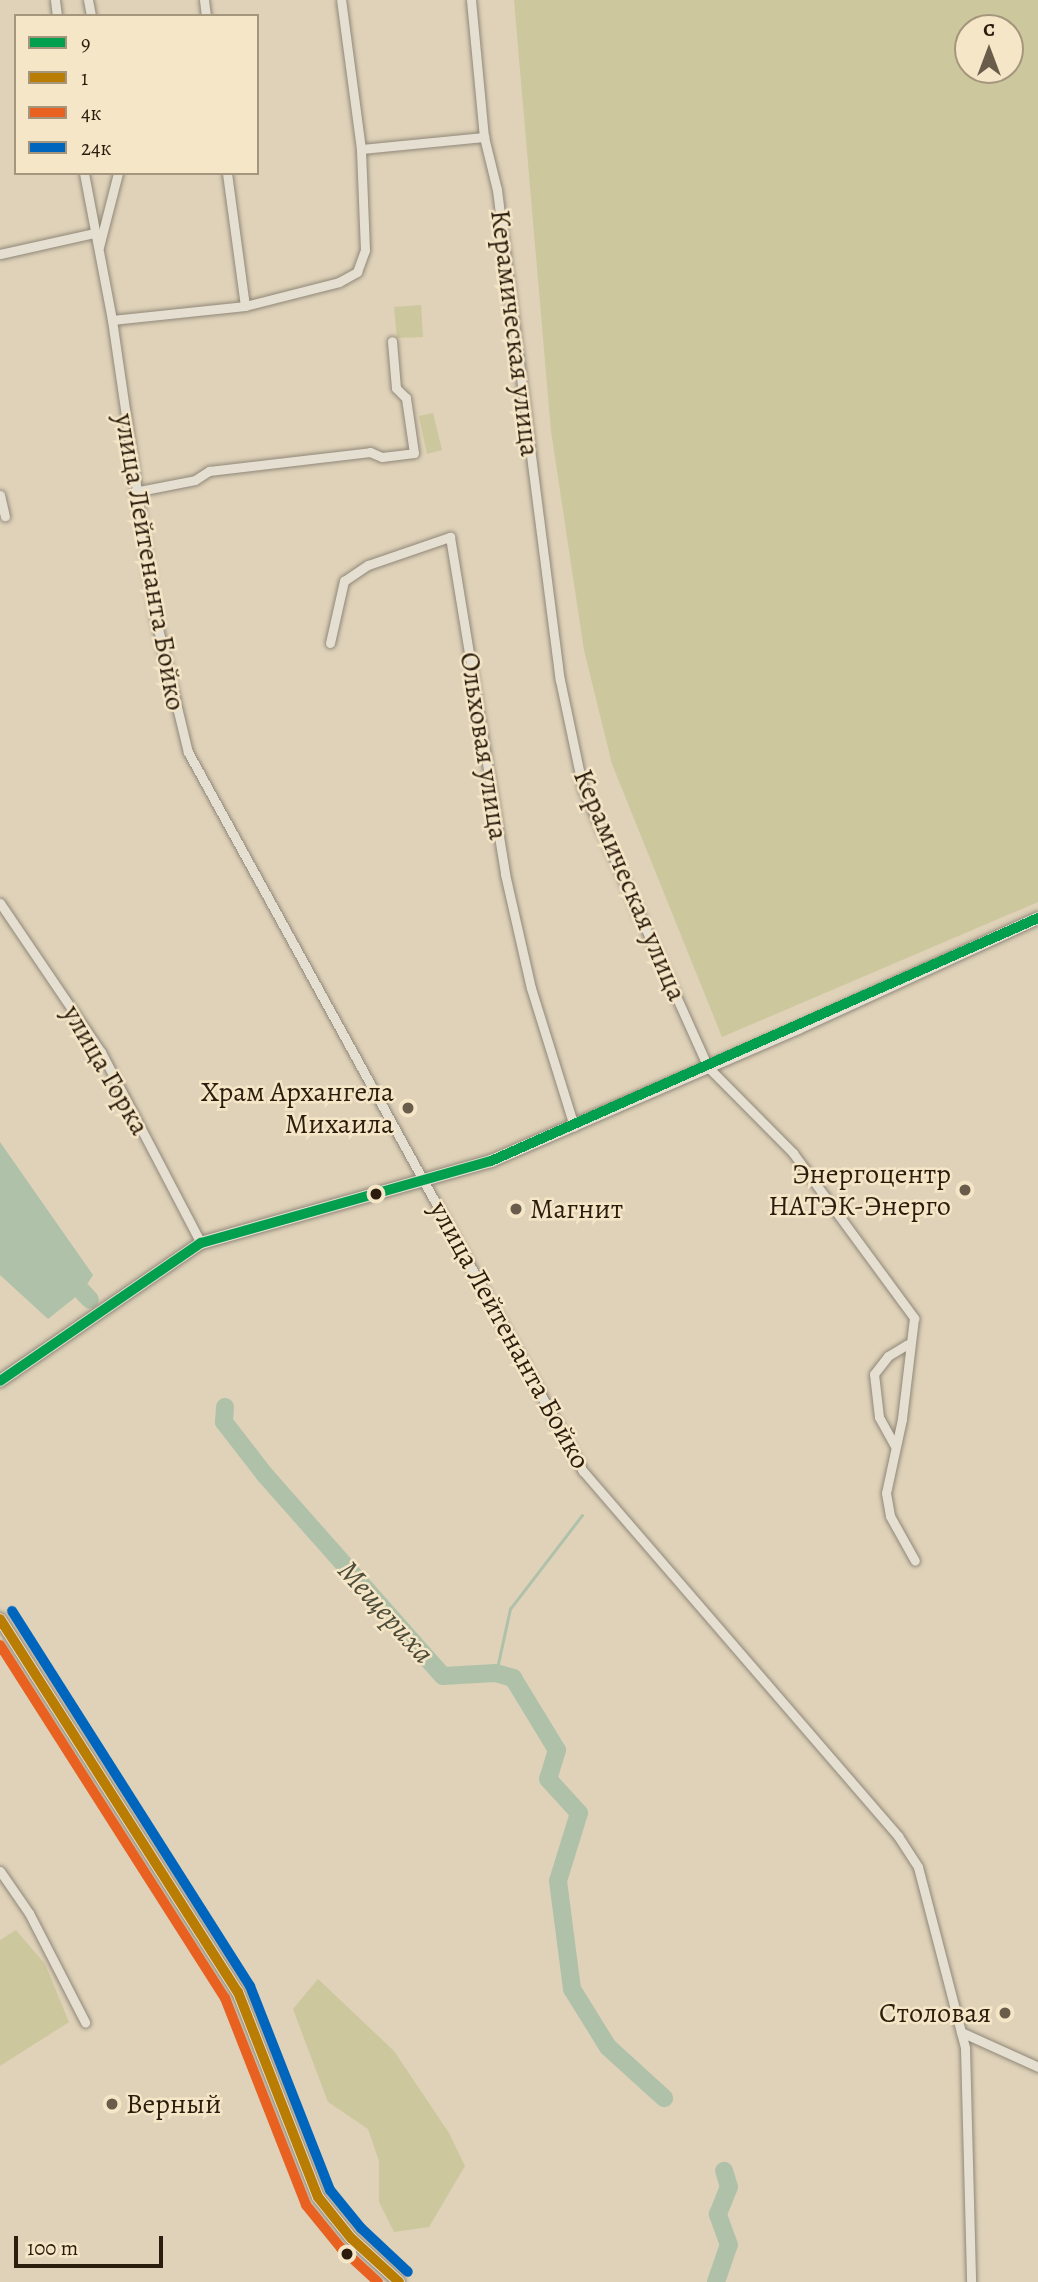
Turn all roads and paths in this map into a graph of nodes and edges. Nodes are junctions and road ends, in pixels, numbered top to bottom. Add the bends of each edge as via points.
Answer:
1 (341, 0) edge
2 (471, 0) edge
3 (484, 137) junction
4 (361, 149) junction
5 (84, 175) edge
6 (117, 175) edge
7 (227, 175) edge
8 (94, 233) junction
9 (98, 248) junction
10 (0, 254) edge
11 (245, 306) junction
12 (111, 320) junction
13 (392, 341) dead end
14 (134, 492) junction
15 (0, 495) edge
16 (5, 516) dead end
17 (330, 643) dead end
18 (0, 903) edge
19 (1038, 918) edge
20 (708, 1068) junction
21 (574, 1126) junction
22 (426, 1183) junction
23 (201, 1243) junction
24 (908, 1344) junction
25 (0, 1381) edge
26 (895, 1446) junction
27 (915, 1561) dead end
28 (0, 1619) edge
29 (0, 1871) edge
30 (85, 2022) dead end
31 (961, 2032) junction
32 (1038, 2067) edge
33 (399, 2282) edge
34 (971, 2282) edge

1 - 4 street
2 - 3 street, Керамическая улица
3 - 4 street
3 - 20 street, Керамическая улица via 496,190 560,680 583,789
4 - 11 street via 365,250 357,272 339,282
5 - 8 street, улица Лейтенанта Бойко
6 - 9 street
7 - 11 street
8 - 9 street, улица Лейтенанта Бойко
8 - 10 street
9 - 12 street, улица Лейтенанта Бойко
11 - 12 street
12 - 14 street, улица Лейтенанта Бойко
13 - 14 street via 396,388 406,398 414,453 382,457 370,452 209,471 195,480
14 - 22 street, улица Лейтенанта Бойко via 155,616 188,752 416,1174
15 - 16 street
17 - 21 street, Ольховая улица via 344,581 394,554 450,537 505,874 533,998
18 - 23 street, улица Горка via 101,1052
19 - 20 main road
20 - 21 main road
20 - 24 street, Керамическая улица via 793,1153 910,1311 915,1324
21 - 22 main road
22 - 23 main road
22 - 31 street, улица Лейтенанта Бойко via 583,1471 911,1854
23 - 25 main road
24 - 26 street, Керамическая улица via 902,1419
24 - 26 street via 888,1356 874,1374 879,1417
26 - 27 street, Керамическая улица via 888,1473 888,1509
28 - 33 main road via 238,1992 318,2197 351,2238
29 - 30 street via 29,1913
31 - 32 street
31 - 34 street, улица Лейтенанта Бойко

